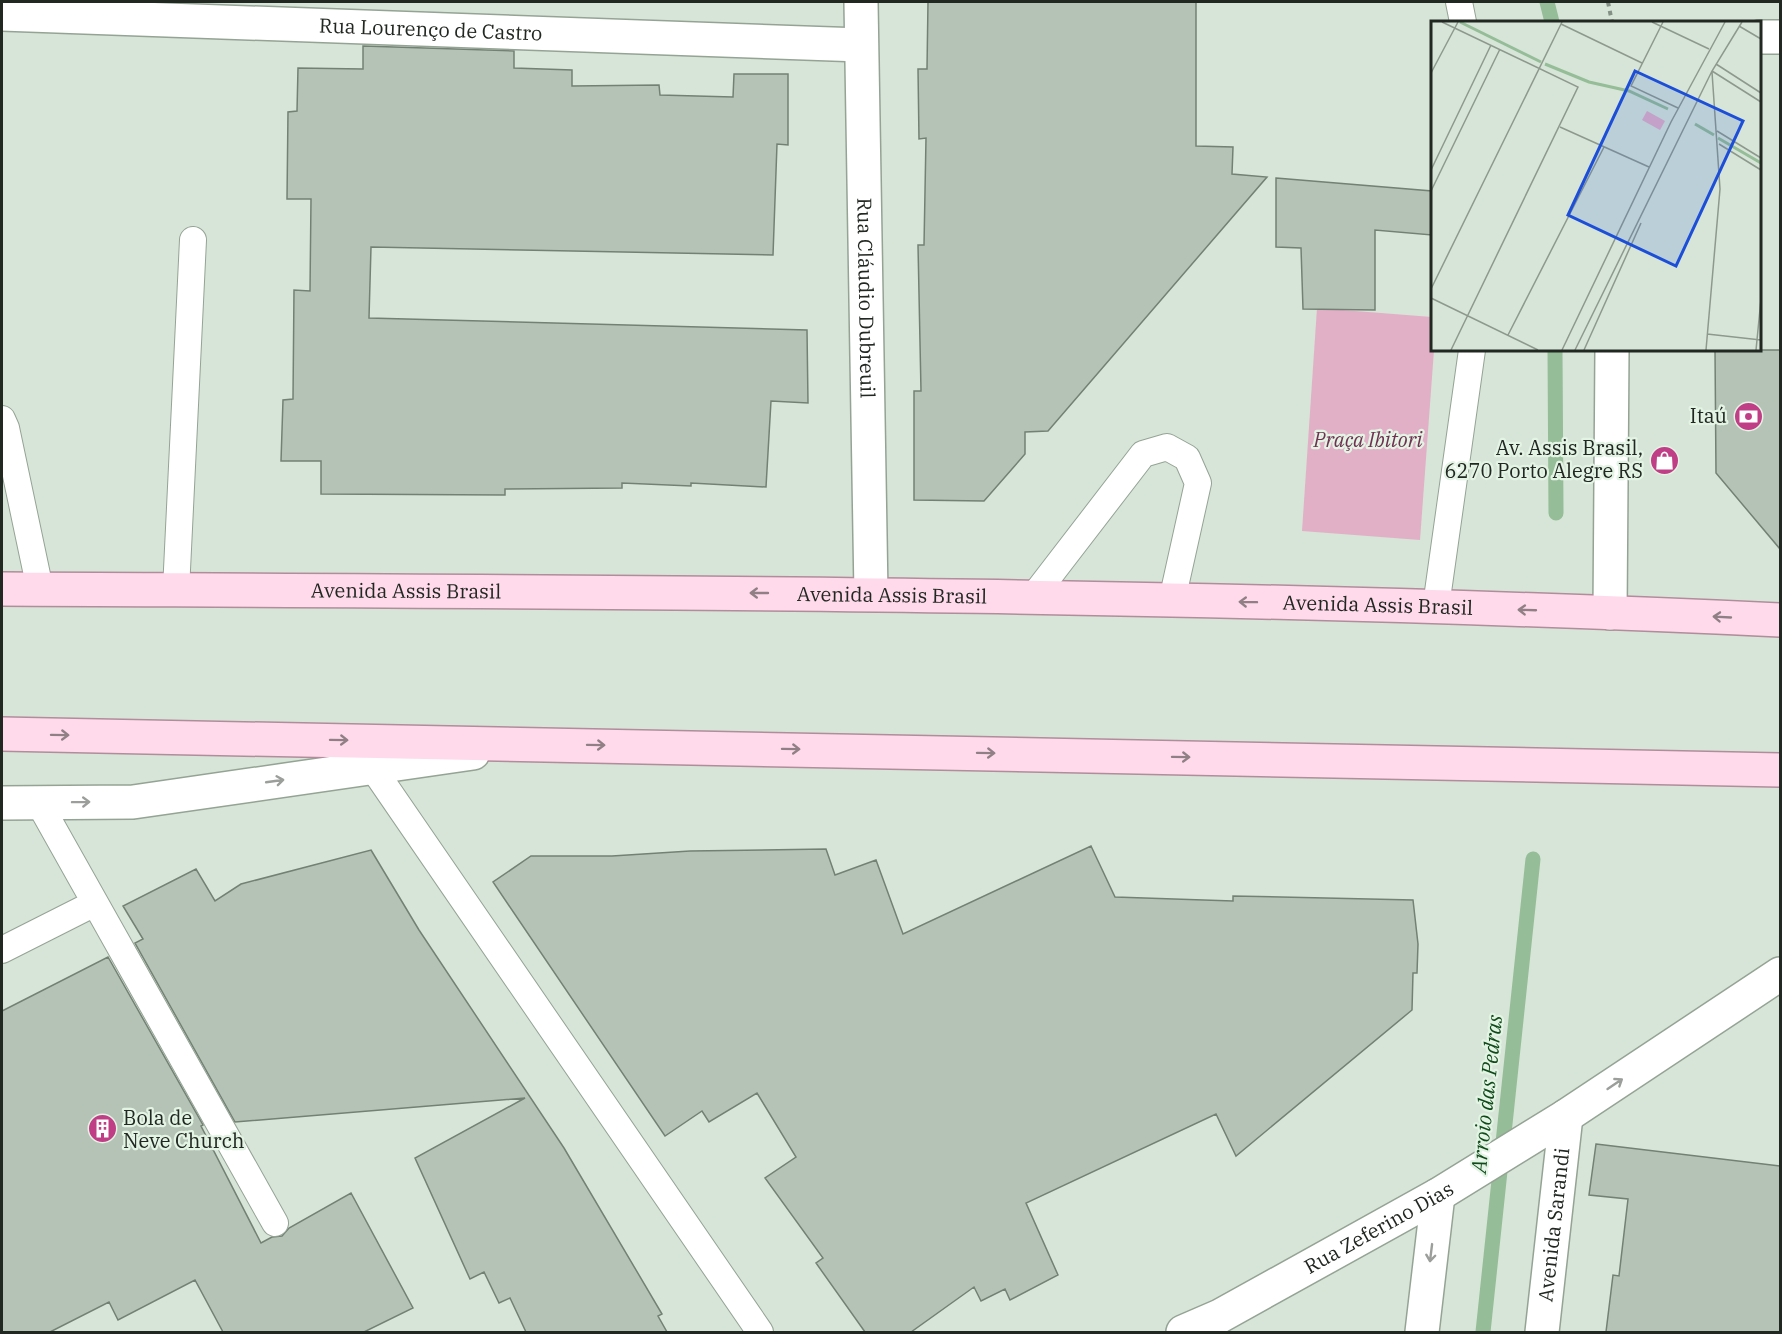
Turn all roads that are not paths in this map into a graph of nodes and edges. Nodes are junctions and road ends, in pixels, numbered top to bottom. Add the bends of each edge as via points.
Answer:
1 (861, 2) edge
2 (1459, 2) edge
3 (2, 14) edge
4 (1463, 21) edge
5 (1761, 37) edge
6 (1780, 37) edge
7 (861, 45) junction
8 (193, 240) dead end
9 (1472, 351) edge
10 (1612, 351) edge
11 (2, 419) edge
12 (2, 589) edge
13 (40, 589) junction
14 (176, 590) junction
15 (871, 594) junction
16 (1033, 597) junction
17 (1172, 600) junction
18 (1436, 606) junction
19 (1610, 613) junction
20 (1780, 620) edge
21 (2, 734) edge
22 (537, 744) junction
23 (372, 767) junction
24 (1780, 770) edge
25 (2, 803) edge
26 (39, 803) junction
27 (95, 903) junction
28 (2, 950) edge
29 (1780, 974) edge
30 (1566, 1116) junction
31 (1438, 1195) junction
32 (275, 1223) dead end
33 (760, 1332) edge
34 (1184, 1332) edge
35 (1422, 1332) edge
36 (1542, 1332) edge

1 - 7 street, Rua Cláudio Dubreuil
2 - 4 lane
3 - 7 street, Rua Lourenço de Castro
5 - 6 street
7 - 15 street, Rua Cláudio Dubreuil
8 - 14 lane
9 - 18 lane
10 - 19 street
11 - 13 lane
12 - 13 main road, Avenida Assis Brasil
13 - 14 main road, Avenida Assis Brasil
15 -> 14 main road, Avenida Assis Brasil
15 - 16 main road, Avenida Assis Brasil
16 - 17 main road, Avenida Assis Brasil
16 - 17 lane via 1143,454 1167,447 1187,458 1198,483
18 -> 17 main road, Avenida Assis Brasil
19 -> 18 main road, Avenida Assis Brasil
20 -> 19 main road, Avenida Assis Brasil
21 -> 22 main road
22 - 23 street
22 -> 24 main road
26 -> 23 street via 133,802
23 - 33 lane
25 - 26 street
26 - 27 lane
27 - 28 lane
27 - 32 lane
30 -> 29 street, Rua Zeferino Dias
30 - 31 street, Rua Zeferino Dias
30 - 36 street, Avenida Sarandi
31 - 34 street, Rua Zeferino Dias via 1220,1316
31 -> 35 street

